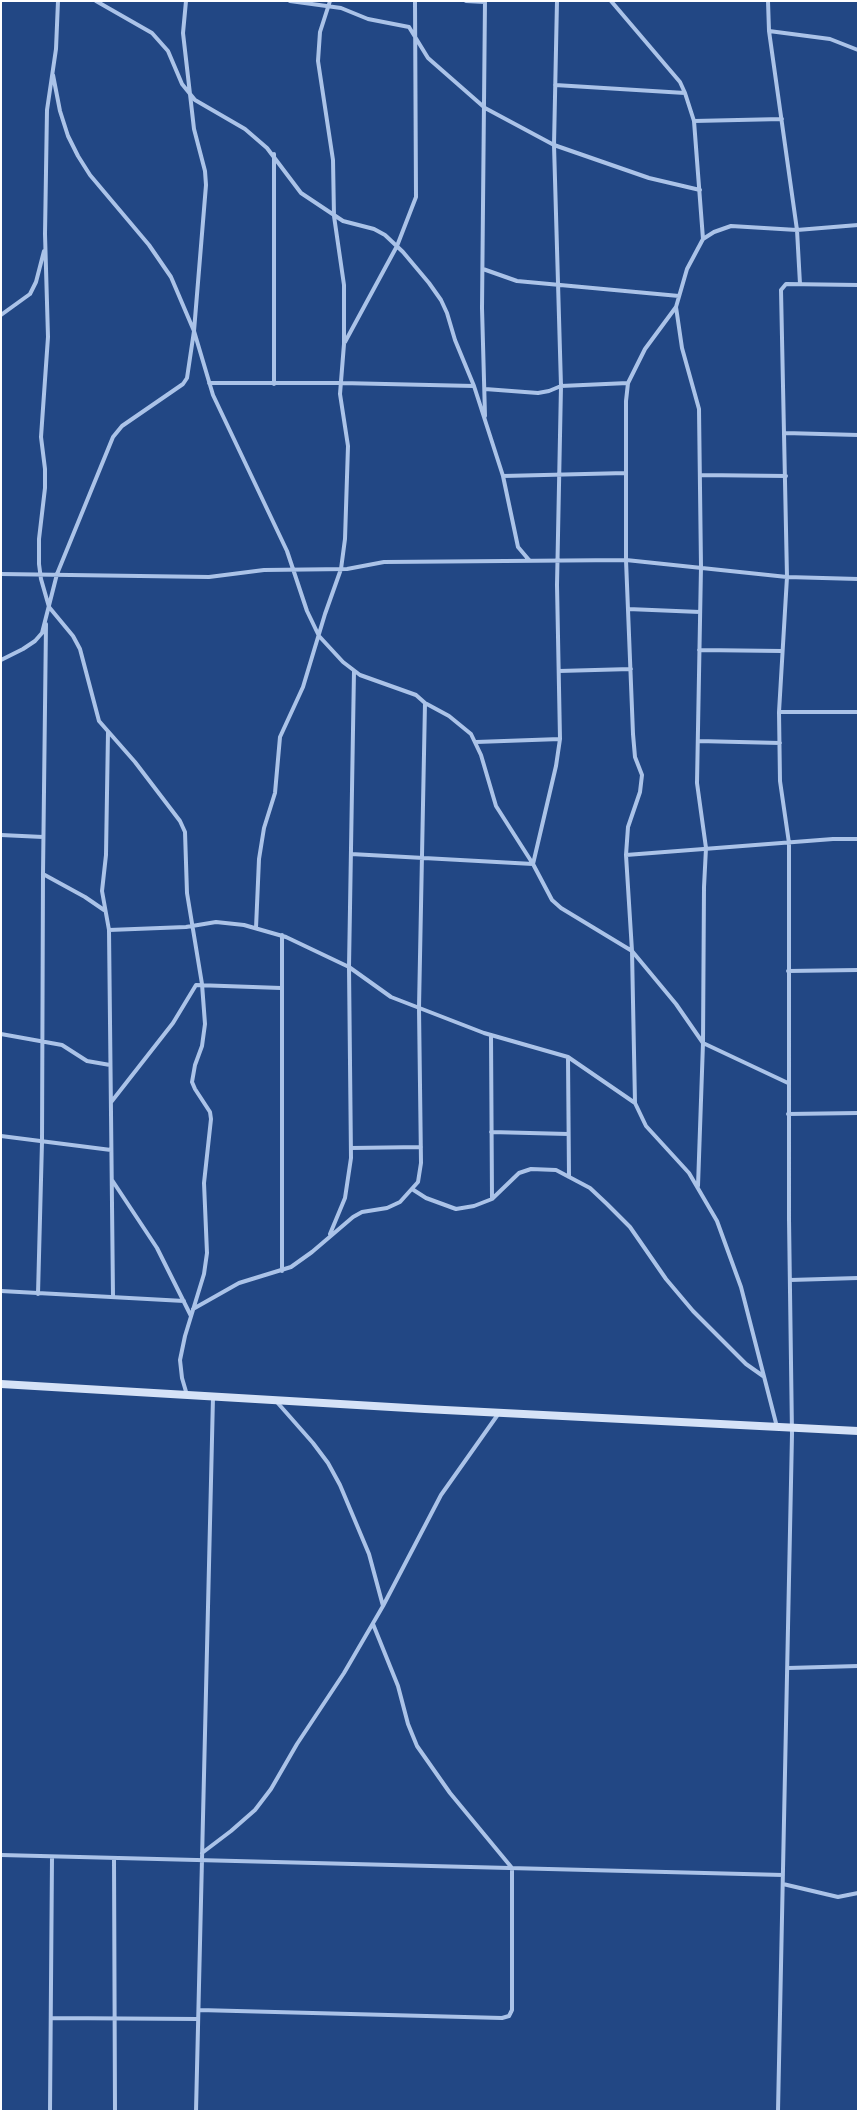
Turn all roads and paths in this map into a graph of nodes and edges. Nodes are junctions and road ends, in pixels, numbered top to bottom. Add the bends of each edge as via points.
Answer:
1 (58, 1) edge
2 (96, 1) edge
3 (186, 1) edge
4 (290, 1) edge
5 (330, 1) edge
6 (415, 1) edge
7 (466, 1) edge
8 (485, 1) edge
9 (557, 1) edge
10 (611, 1) edge
11 (768, 1) edge
12 (328, 6) junction
13 (769, 31) junction
14 (415, 36) junction
15 (858, 50) edge
16 (53, 73) junction
17 (556, 85) junction
18 (685, 93) junction
19 (191, 95) junction
20 (485, 108) junction
21 (782, 120) junction
22 (694, 121) junction
23 (554, 145) junction
24 (274, 154) junction
25 (700, 190) junction
26 (334, 216) junction
27 (858, 225) edge
28 (797, 230) junction
29 (704, 239) junction
30 (397, 246) junction
31 (45, 247) junction
32 (483, 269) junction
33 (800, 284) junction
34 (858, 285) edge
35 (558, 286) junction
36 (679, 296) junction
37 (676, 307) junction
38 (1, 315) edge
39 (194, 331) junction
40 (344, 344) junction
41 (628, 382) junction
42 (209, 383) junction
43 (341, 383) junction
44 (274, 384) junction
45 (474, 386) junction
46 (561, 386) junction
47 (485, 389) junction
48 (485, 420) junction
49 (785, 433) junction
50 (858, 435) edge
51 (626, 473) junction
52 (559, 474) junction
53 (700, 475) junction
54 (503, 476) junction
55 (786, 476) junction
56 (529, 560) junction
57 (558, 560) junction
58 (626, 560) junction
59 (701, 567) junction
60 (294, 569) junction
61 (341, 569) junction
62 (1, 574) edge
63 (40, 574) junction
64 (57, 574) junction
65 (787, 577) junction
66 (858, 579) edge
67 (49, 607) junction
68 (628, 609) junction
69 (700, 612) junction
70 (46, 621) junction
71 (319, 636) junction
72 (699, 650) junction
73 (782, 652) junction
74 (1, 660) edge
75 (631, 669) junction
76 (354, 670) junction
77 (559, 670) junction
78 (426, 703) junction
79 (779, 712) junction
80 (858, 712) edge
81 (108, 732) junction
82 (560, 739) junction
83 (698, 740) junction
84 (476, 742) junction
85 (780, 743) junction
86 (1, 836) edge
87 (43, 837) junction
88 (858, 839) edge
89 (789, 843) junction
90 (706, 848) junction
91 (351, 854) junction
92 (626, 855) junction
93 (424, 858) junction
94 (533, 864) junction
95 (42, 874) junction
96 (104, 910) junction
97 (192, 926) junction
98 (256, 928) junction
99 (109, 930) junction
100 (282, 936) junction
101 (632, 951) junction
102 (349, 967) junction
103 (858, 970) edge
104 (788, 971) junction
105 (202, 984) junction
106 (281, 988) junction
107 (419, 1008) junction
108 (1, 1034) edge
109 (491, 1035) junction
110 (42, 1042) junction
111 (703, 1043) junction
112 (568, 1057) junction
113 (110, 1065) junction
114 (788, 1083) junction
115 (111, 1102) junction
116 (635, 1103) junction
117 (858, 1113) edge
118 (788, 1114) junction
119 (491, 1132) junction
120 (568, 1134) junction
121 (1, 1136) edge
122 (42, 1142) junction
123 (421, 1147) junction
124 (351, 1148) junction
125 (111, 1150) junction
126 (569, 1177) junction
127 (112, 1180) junction
128 (698, 1186) junction
129 (412, 1189) junction
130 (492, 1199) junction
131 (328, 1238) junction
132 (282, 1271) junction
133 (858, 1278) edge
134 (790, 1280) junction
135 (1, 1291) edge
136 (38, 1294) junction
137 (113, 1296) junction
138 (184, 1301) junction
139 (193, 1309) junction
140 (191, 1316) junction
141 (764, 1376) junction
142 (1, 1384) edge
143 (187, 1395) junction
144 (213, 1397) junction
145 (276, 1400) junction
146 (499, 1412) junction
147 (778, 1426) junction
148 (792, 1427) junction
149 (858, 1431) edge
150 (383, 1606) junction
151 (372, 1624) junction
152 (858, 1666) edge
153 (788, 1668) junction
154 (202, 1853) junction
155 (1, 1855) edge
156 (52, 1856) junction
157 (114, 1858) junction
158 (202, 1860) junction
159 (512, 1868) junction
160 (783, 1875) junction
161 (783, 1884) junction
162 (858, 1893) edge
163 (199, 2010) junction
164 (51, 2018) junction
165 (115, 2019) junction
166 (198, 2019) junction
167 (50, 2111) edge
168 (115, 2111) edge
169 (196, 2111) edge
170 (778, 2111) edge

1 - 16 street
2 - 19 street via 141,26 160,42 168,51 182,84
3 - 19 street via 183,33
4 - 12 street
5 - 12 street
6 - 14 street
7 - 8 street
8 - 20 street
9 - 17 street
10 - 18 street via 680,82
11 - 13 street
12 - 14 street via 349,10 380,22 403,25 412,30
12 - 26 street via 320,32 318,61 333,160
13 - 15 street via 830,39
13 - 21 street
14 - 20 street via 428,58
14 - 30 street via 416,197
16 - 31 street via 47,110
16 - 39 street via 60,111 78,156 90,175 163,263
17 - 18 street
17 - 23 street
18 - 22 street
19 - 24 street via 204,106 245,129
19 - 39 street via 194,129 206,185
20 - 23 street
20 - 32 street
21 - 22 street
21 - 28 street
22 - 25 street
23 - 25 street via 649,178
23 - 35 street
24 - 26 street via 301,193
24 - 44 street
25 - 29 street
26 - 30 street via 374,229
26 - 40 street via 343,267
27 - 28 street
28 - 29 street via 731,226 721,228
28 - 33 street
29 - 36 street via 687,268
30 - 40 street
30 - 45 street via 441,300
31 - 38 street via 36,282 30,294
31 - 63 street via 48,337 41,437 45,482 39,539
32 - 35 street via 517,281
32 - 47 street
33 - 34 street
33 - 49 street via 786,284 781,290
35 - 36 street
35 - 46 street
36 - 37 street
37 - 41 street via 644,349
37 - 53 street via 682,348 699,409
39 - 42 street
39 - 64 street via 187,378 183,384 122,426 113,437
40 - 43 street
41 - 46 street
41 - 51 street
42 - 44 street
42 - 60 street
43 - 44 street
43 - 45 street
43 - 61 street via 348,446 345,539
45 - 48 street
46 - 47 street via 538,393
46 - 52 street
47 - 48 street
48 - 54 street
49 - 50 street
49 - 55 street
51 - 52 street
51 - 58 street
52 - 54 street
52 - 57 street
53 - 55 street
53 - 59 street
54 - 56 street via 518,547
55 - 65 street
56 - 57 street
56 - 61 street via 384,562
57 - 58 street
57 - 77 street
58 - 59 street
58 - 68 street
59 - 65 street
59 - 69 street
60 - 61 street
60 - 64 street via 209,577
60 - 71 street via 307,611
61 - 71 street
62 - 63 street
63 - 64 street
63 - 67 street
64 - 67 street
65 - 66 street
65 - 73 street
67 - 70 street
67 - 81 street via 73,636 80,649 96,715
68 - 69 street
68 - 75 street
69 - 72 street
70 - 74 street via 42,633 35,641
70 - 87 street
71 - 76 street
71 - 98 street via 303,687 280,737 275,793 264,828 259,859
72 - 73 street
72 - 83 street
73 - 79 street
75 - 77 street
75 - 92 street via 635,757 642,775 640,792 628,828
76 - 78 street via 380,684 416,695
76 - 91 street
77 - 82 street
78 - 84 street via 462,725
78 - 93 street
79 - 80 street
79 - 85 street
81 - 96 street via 106,855 102,890
81 - 97 street via 135,762 184,826 187,846 187,893
82 - 84 street
82 - 94 street
83 - 85 street
83 - 90 street via 697,783
84 - 94 street via 496,806
85 - 89 street via 780,781
86 - 87 street
87 - 95 street
88 - 89 street
89 - 90 street
89 - 104 street
90 - 92 street
90 - 111 street
91 - 93 street
91 - 102 street
92 - 101 street
93 - 94 street
93 - 107 street
94 - 101 street via 552,900 561,908
95 - 96 street
95 - 110 street
96 - 99 street
97 - 98 street via 216,922
97 - 99 street
97 - 105 street
98 - 100 street
99 - 113 street
100 - 102 street via 302,943
100 - 106 street
101 - 111 street via 676,1004
101 - 116 street
102 - 107 street via 391,997
102 - 124 street
103 - 104 street
104 - 114 street
105 - 106 street
105 - 115 street via 195,986 173,1023
105 - 139 street via 204,1034 192,1082 210,1112 211,1119 204,1183 207,1253 204,1274
106 - 132 street
107 - 109 street
107 - 123 street
108 - 110 street
109 - 112 street
109 - 119 street
110 - 113 street via 62,1045 88,1060
110 - 122 street
111 - 114 street
111 - 128 street
112 - 116 street
112 - 120 street
113 - 115 street
114 - 118 street
115 - 125 street
116 - 128 street via 646,1126
117 - 118 street
118 - 134 street
119 - 120 street
119 - 130 street
120 - 126 street
121 - 122 street
122 - 125 street
122 - 136 street
123 - 124 street
123 - 129 street via 420,1174
124 - 131 street via 346,1198
125 - 127 street
126 - 130 street via 556,1170 531,1169 520,1173
126 - 141 street via 590,1188 630,1227 666,1279 693,1311 746,1364
127 - 137 street
127 - 138 street via 147,1231
128 - 141 street via 717,1221 730,1254
129 - 130 street via 426,1198 456,1208 474,1206
129 - 131 street via 393,1206 362,1212 353,1217
131 - 132 street via 301,1261
132 - 139 street via 239,1283
133 - 134 street
134 - 148 street
135 - 136 street
136 - 137 street
137 - 138 street
138 - 140 street
139 - 140 street
140 - 143 street via 180,1360
141 - 147 street
142 - 143 street
143 - 144 street
144 - 145 street
144 - 154 street
145 - 146 street
145 - 150 street via 313,1443 340,1485 369,1554
146 - 147 street
146 - 150 street via 441,1495
147 - 148 street
148 - 149 street
148 - 153 street
150 - 151 street
151 - 154 street via 264,1799 237,1826
151 - 159 street via 398,1686 417,1746 450,1793
152 - 153 street
153 - 160 street
154 - 158 street
155 - 156 street
156 - 157 street
156 - 164 street
157 - 158 street
157 - 165 street
158 - 159 street
158 - 163 street
159 - 160 street
159 - 163 street via 512,2010 509,2016 502,2018
160 - 161 street
161 - 162 street via 838,1897
161 - 170 street
163 - 166 street
164 - 165 street
164 - 167 street
165 - 166 street
165 - 168 street
166 - 169 street

